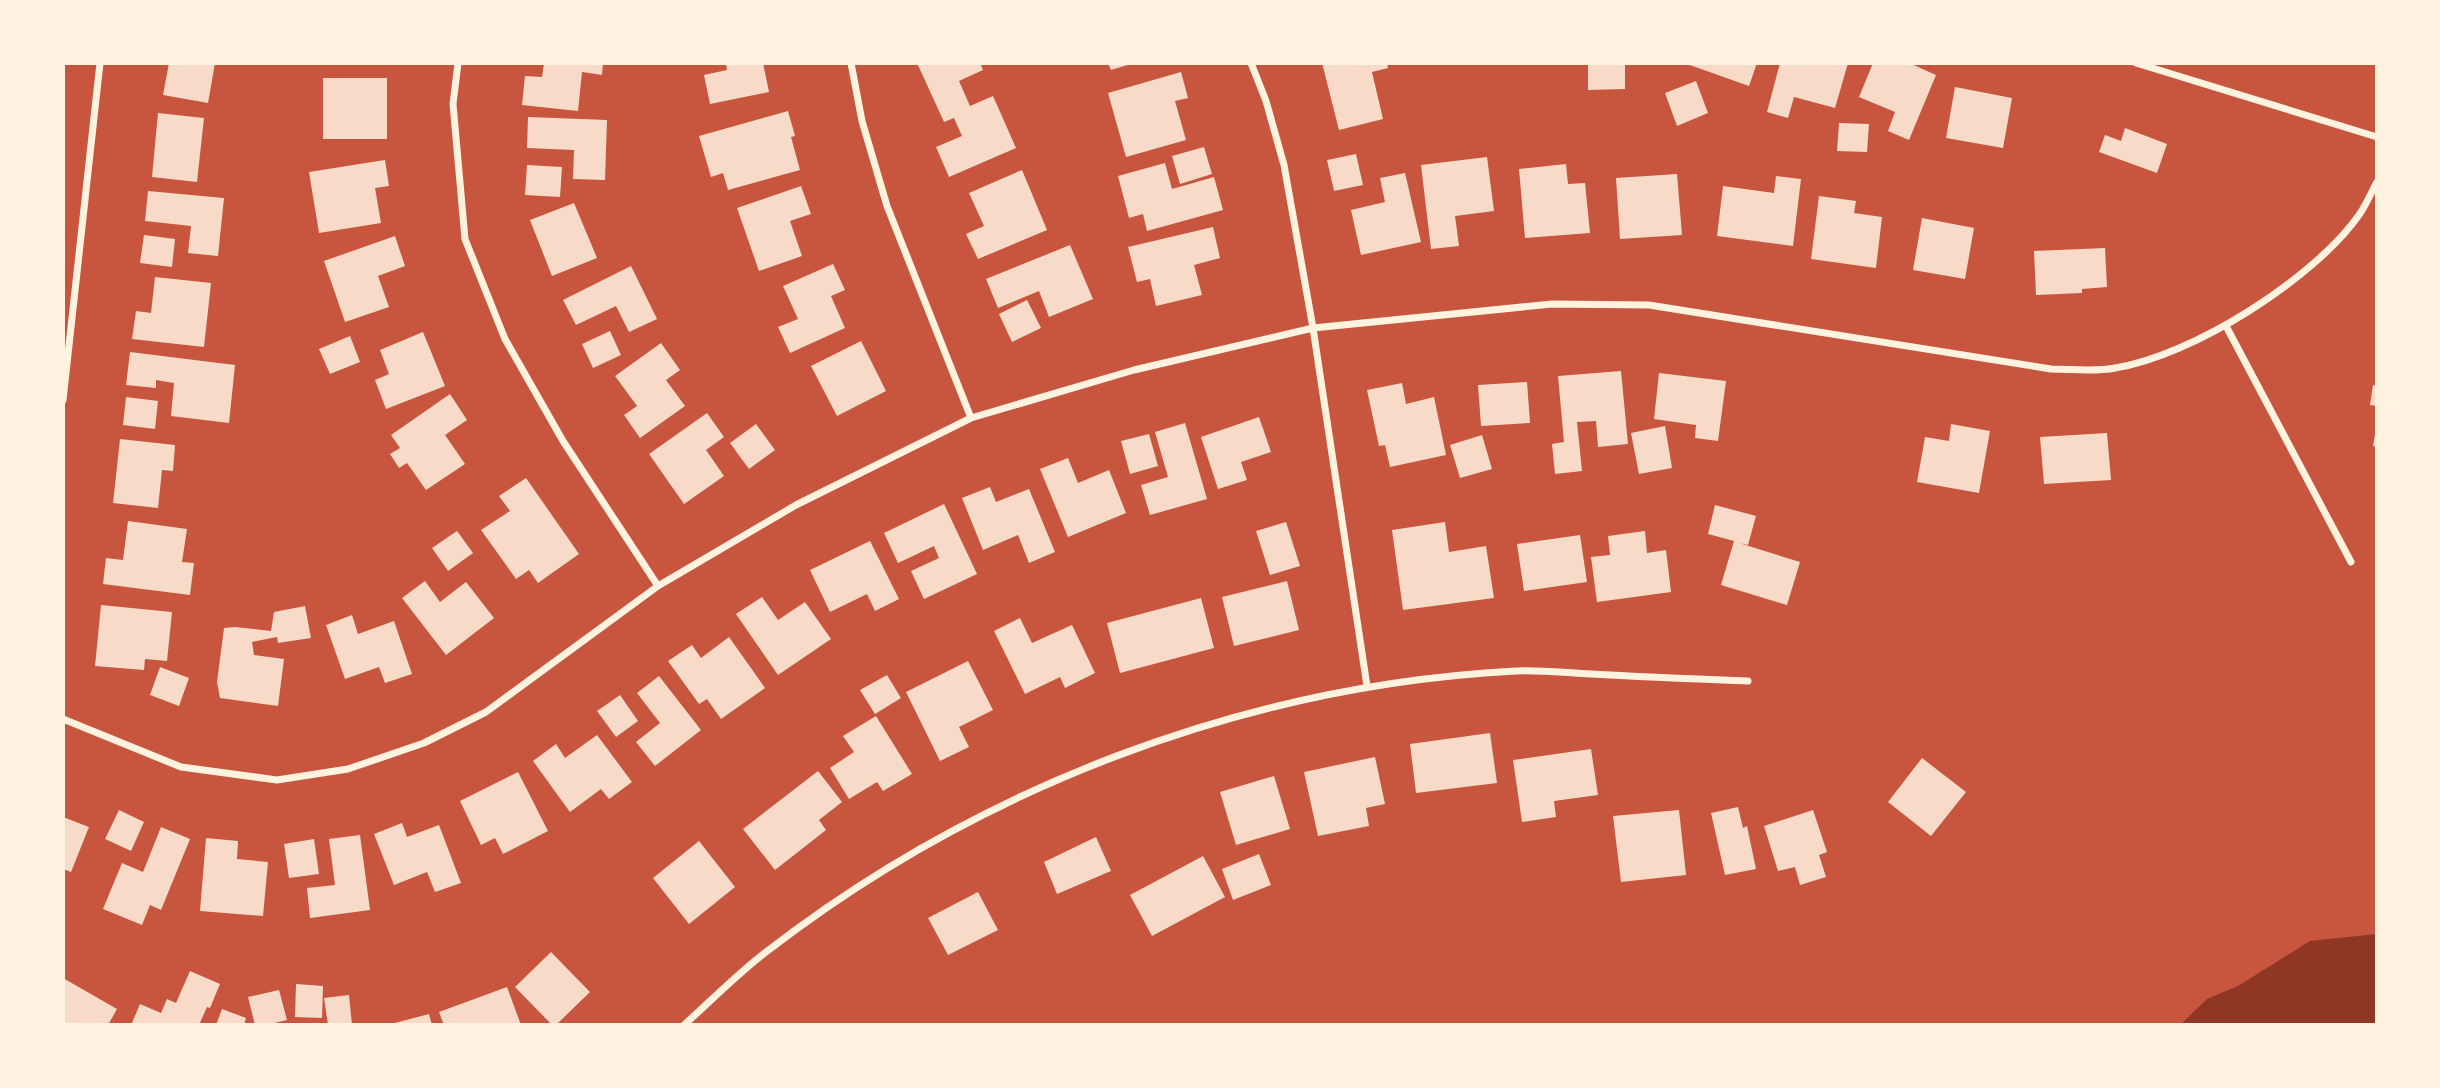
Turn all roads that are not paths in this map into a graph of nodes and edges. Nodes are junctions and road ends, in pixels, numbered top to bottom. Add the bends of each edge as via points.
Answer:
1 (100, 63) edge
2 (458, 63) edge
3 (851, 63) edge
4 (1251, 63) edge
5 (2136, 63) edge
6 (2377, 138) edge
7 (2377, 182) edge
8 (2226, 326) junction
9 (1312, 328) junction
10 (63, 400) edge
11 (971, 418) junction
12 (2351, 562) dead end
13 (658, 586) junction
14 (1748, 681) dead end
15 (1367, 686) junction
16 (63, 719) edge
17 (684, 1025) edge

1 - 10 street
2 - 13 street via 453,104 465,239 505,339 563,441
3 - 11 street via 887,206
4 - 9 street via 1284,165
5 - 6 street
7 - 8 street via 2358,216 2313,264
8 - 9 street via 2176,351 2114,369 2051,369 1649,304 1552,304
8 - 12 street
9 - 11 street via 1134,369
9 - 15 street
11 - 13 street via 796,505
13 - 16 street via 486,712 424,743 348,769 277,780 181,767
14 - 15 street via 1518,671
15 - 17 street via 1209,724 1106,759 986,813 860,885 764,953

